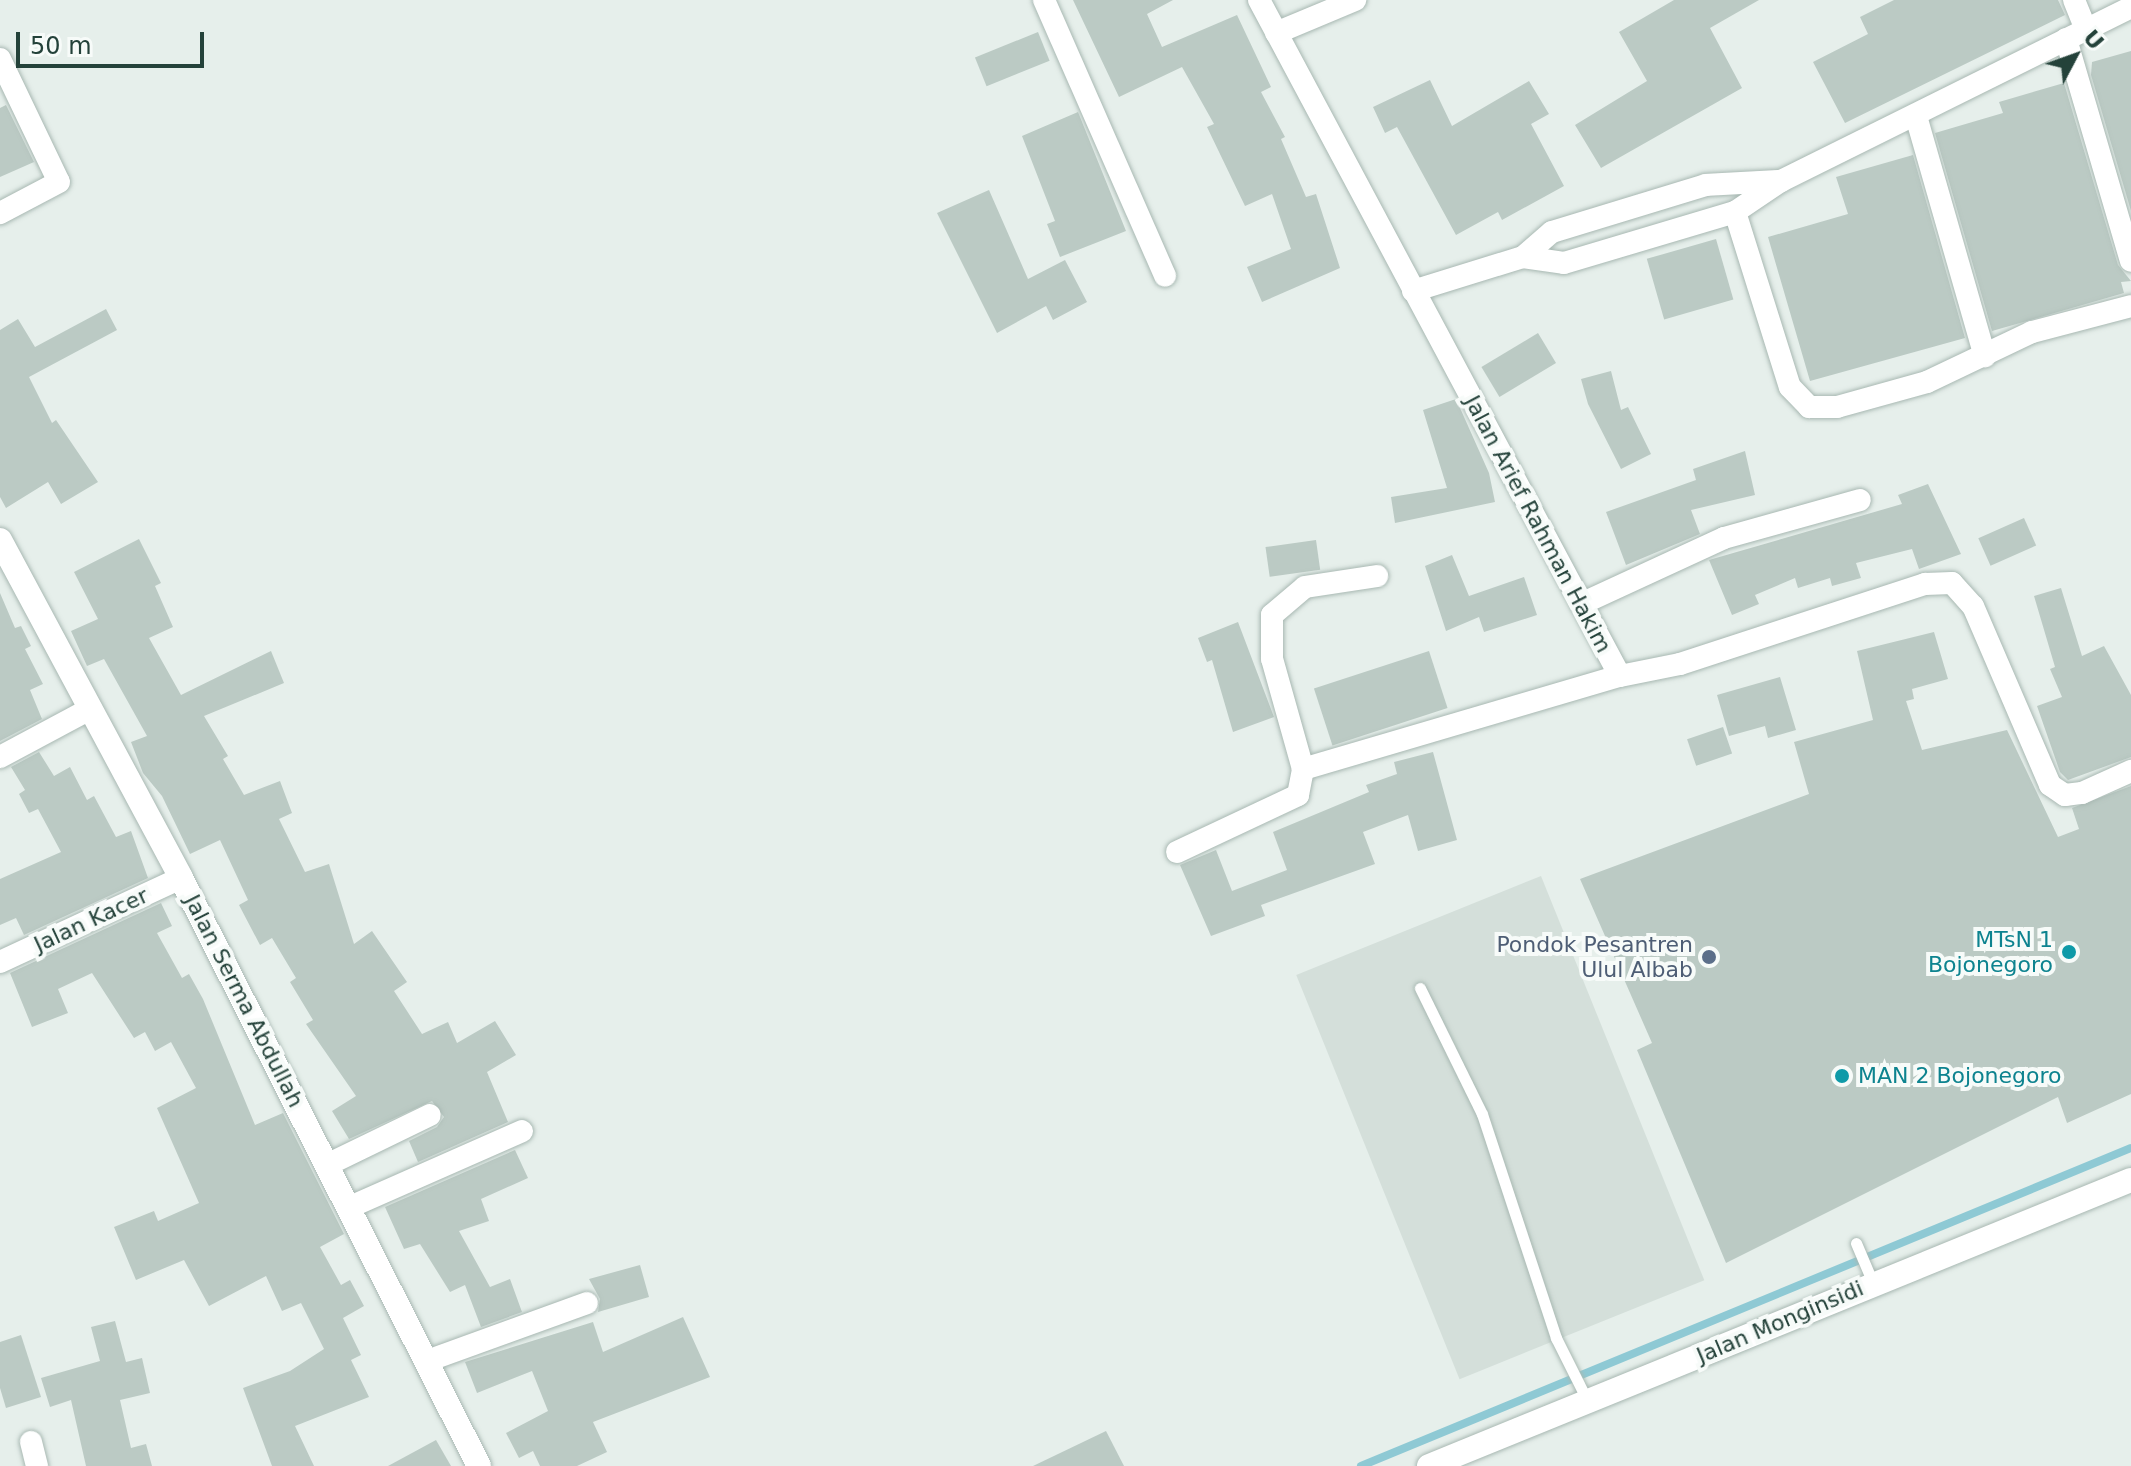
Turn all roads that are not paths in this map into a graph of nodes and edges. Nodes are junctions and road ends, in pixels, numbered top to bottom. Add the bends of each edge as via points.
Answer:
1 (1044, 0) edge
2 (1259, 0) edge
3 (1355, 0) edge
4 (2074, 0) edge
5 (2131, 7) edge
6 (1276, 33) junction
7 (2076, 35) junction
8 (0, 59) edge
9 (1916, 116) junction
10 (1781, 181) junction
11 (1706, 185) junction
12 (0, 213) edge
13 (1726, 215) junction
14 (1523, 257) junction
15 (2131, 261) edge
16 (1165, 276) dead end
17 (1413, 291) junction
18 (2131, 306) edge
19 (1985, 356) junction
20 (1860, 500) dead end
21 (0, 540) edge
22 (1377, 576) dead end
23 (1581, 604) junction
24 (1620, 676) junction
25 (90, 709) junction
26 (0, 757) edge
27 (1303, 769) junction
28 (2131, 771) edge
29 (1177, 852) dead end
30 (181, 878) junction
31 (0, 962) edge
32 (1420, 988) dead end
33 (430, 1115) dead end
34 (522, 1131) dead end
35 (329, 1164) junction
36 (2131, 1180) edge
37 (350, 1207) junction
38 (1856, 1243) dead end
39 (1871, 1279) junction
40 (587, 1303) dead end
41 (427, 1361) junction
42 (1585, 1395) junction
43 (31, 1442) dead end
44 (476, 1465) edge
45 (37, 1466) edge
46 (1429, 1466) edge

1 - 16 street
2 - 6 street, Jalan Arief Rahman Hakim
3 - 6 street
4 - 7 street
5 - 7 street
6 - 17 street, Jalan Arief Rahman Hakim
7 - 9 street
7 - 15 street
8 - 12 street via 59,182
9 - 10 street
9 - 19 street
10 - 11 street
10 - 13 street
11 - 13 street
11 - 14 street via 1552,232
13 - 14 street via 1564,263
13 - 19 street via 1790,387 1809,407 1837,407 1927,382
14 - 17 street
17 - 23 street, Jalan Arief Rahman Hakim
18 - 19 street via 2048,326
20 - 23 street via 1724,538
21 - 25 main road, Jalan Serma Abdullah
22 - 27 street via 1305,587 1272,615 1272,659
23 - 24 street, Jalan Arief Rahman Hakim
24 - 27 street
24 - 28 street, Jalan Arief Rahman Hakim via 1680,664 1925,584 1952,583 1973,606 2050,785 2065,795 2082,793
25 - 26 street
25 - 30 main road, Jalan Serma Abdullah
27 - 29 street via 1298,795 1288,803
30 - 31 street, Jalan Kacer
30 - 35 main road, Jalan Serma Abdullah
32 - 42 lane via 1482,1114
33 - 35 street
34 - 37 street
35 - 37 main road, Jalan Serma Abdullah
36 - 39 main road, Jalan Monginsidi
37 - 41 main road, Jalan Serma Abdullah
38 - 39 lane
39 - 42 main road, Jalan Monginsidi
40 - 41 street
41 - 44 main road, Jalan Serma Abdullah
42 - 46 main road, Jalan Monginsidi
43 - 45 street

